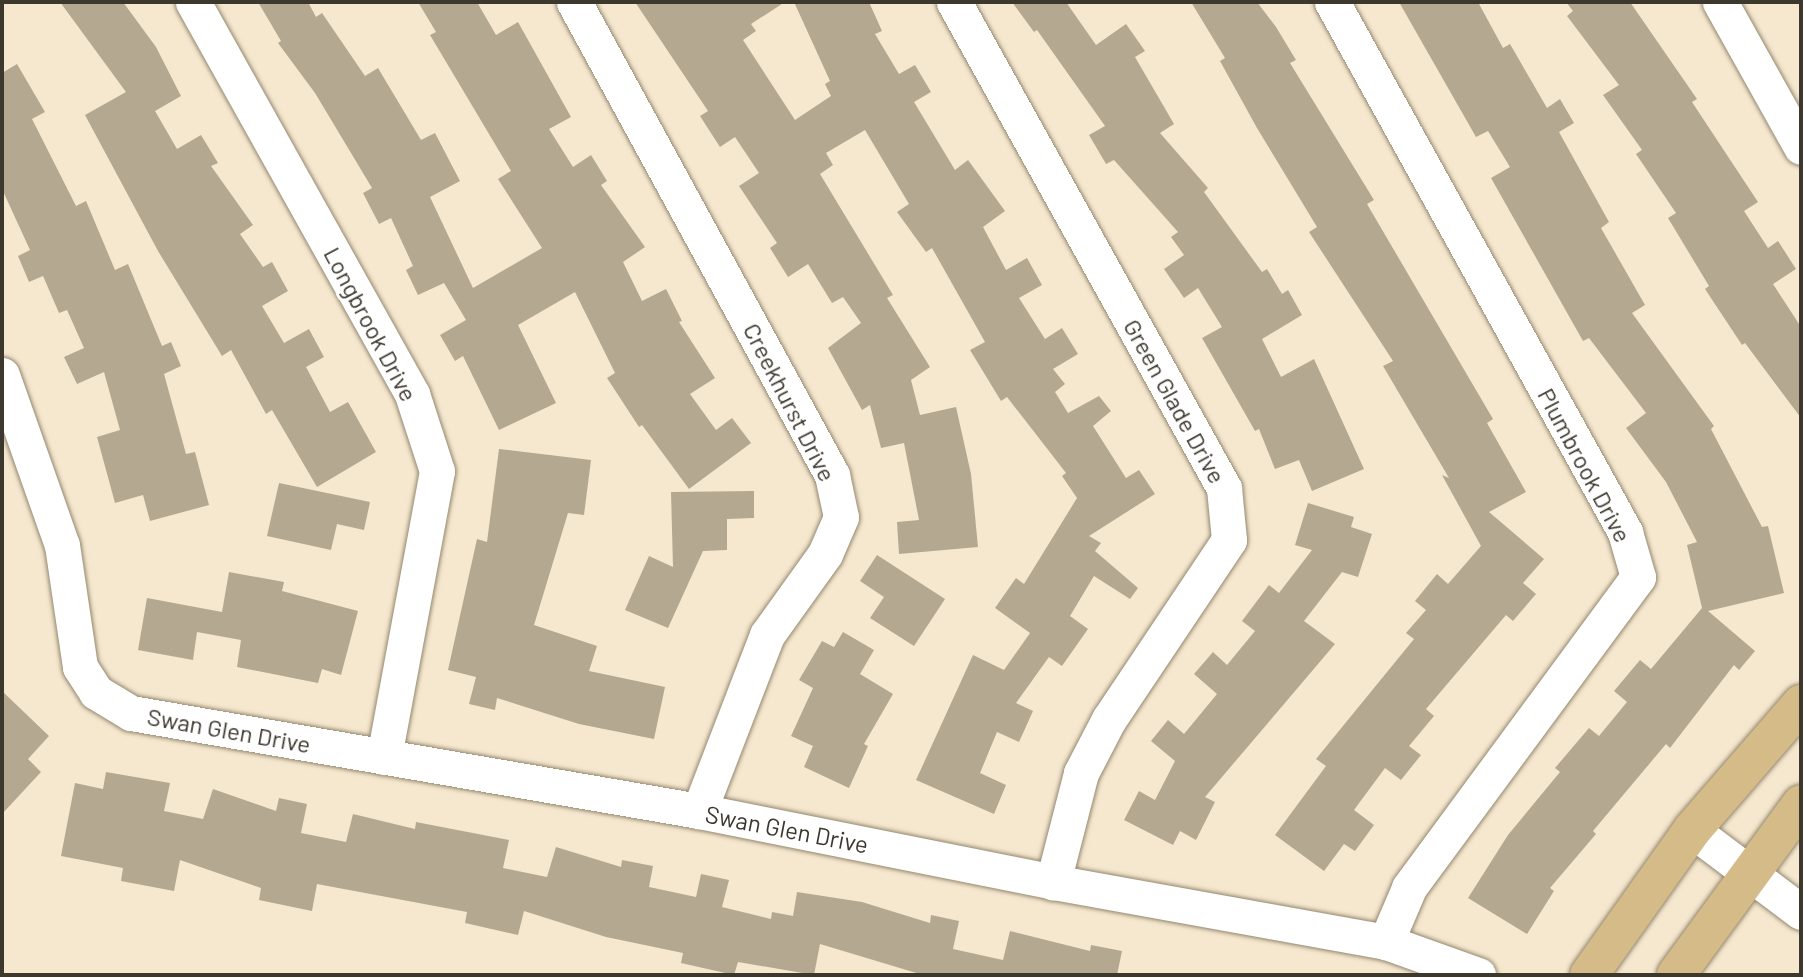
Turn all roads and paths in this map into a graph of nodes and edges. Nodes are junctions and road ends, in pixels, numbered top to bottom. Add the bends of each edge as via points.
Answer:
1 (193, 2) edge
2 (574, 2) edge
3 (954, 2) edge
4 (1332, 2) edge
5 (1720, 2) edge
6 (1801, 147) edge
7 (2, 375) edge
8 (1801, 704) edge
9 (384, 757) junction
10 (1801, 804) edge
11 (699, 811) junction
12 (1692, 830) junction
13 (1750, 871) junction
14 (1053, 882) junction
15 (1801, 912) edge
16 (1386, 942) junction
17 (1478, 975) edge
18 (1588, 975) edge
19 (1676, 975) edge

1 - 9 street, Longbrook Drive via 412,394 438,471
2 - 11 street, Creekhurst Drive via 832,475 841,517 825,554 767,635
3 - 14 street, Green Glade Drive via 1224,488 1229,540 1109,719 1081,773
4 - 16 street, Plumbrook Drive via 1625,532 1638,577 1409,888
5 - 6 street
7 - 9 street, Swan Glen Drive via 62,545 80,667 96,692 131,713
8 - 12 main road
9 - 11 street, Swan Glen Drive
10 - 13 main road
11 - 14 street, Swan Glen Drive
12 - 13 street
12 - 18 main road
13 - 15 street
13 - 19 main road
14 - 16 street, Swan Glen Drive
16 - 17 street, Swan Glen Drive

